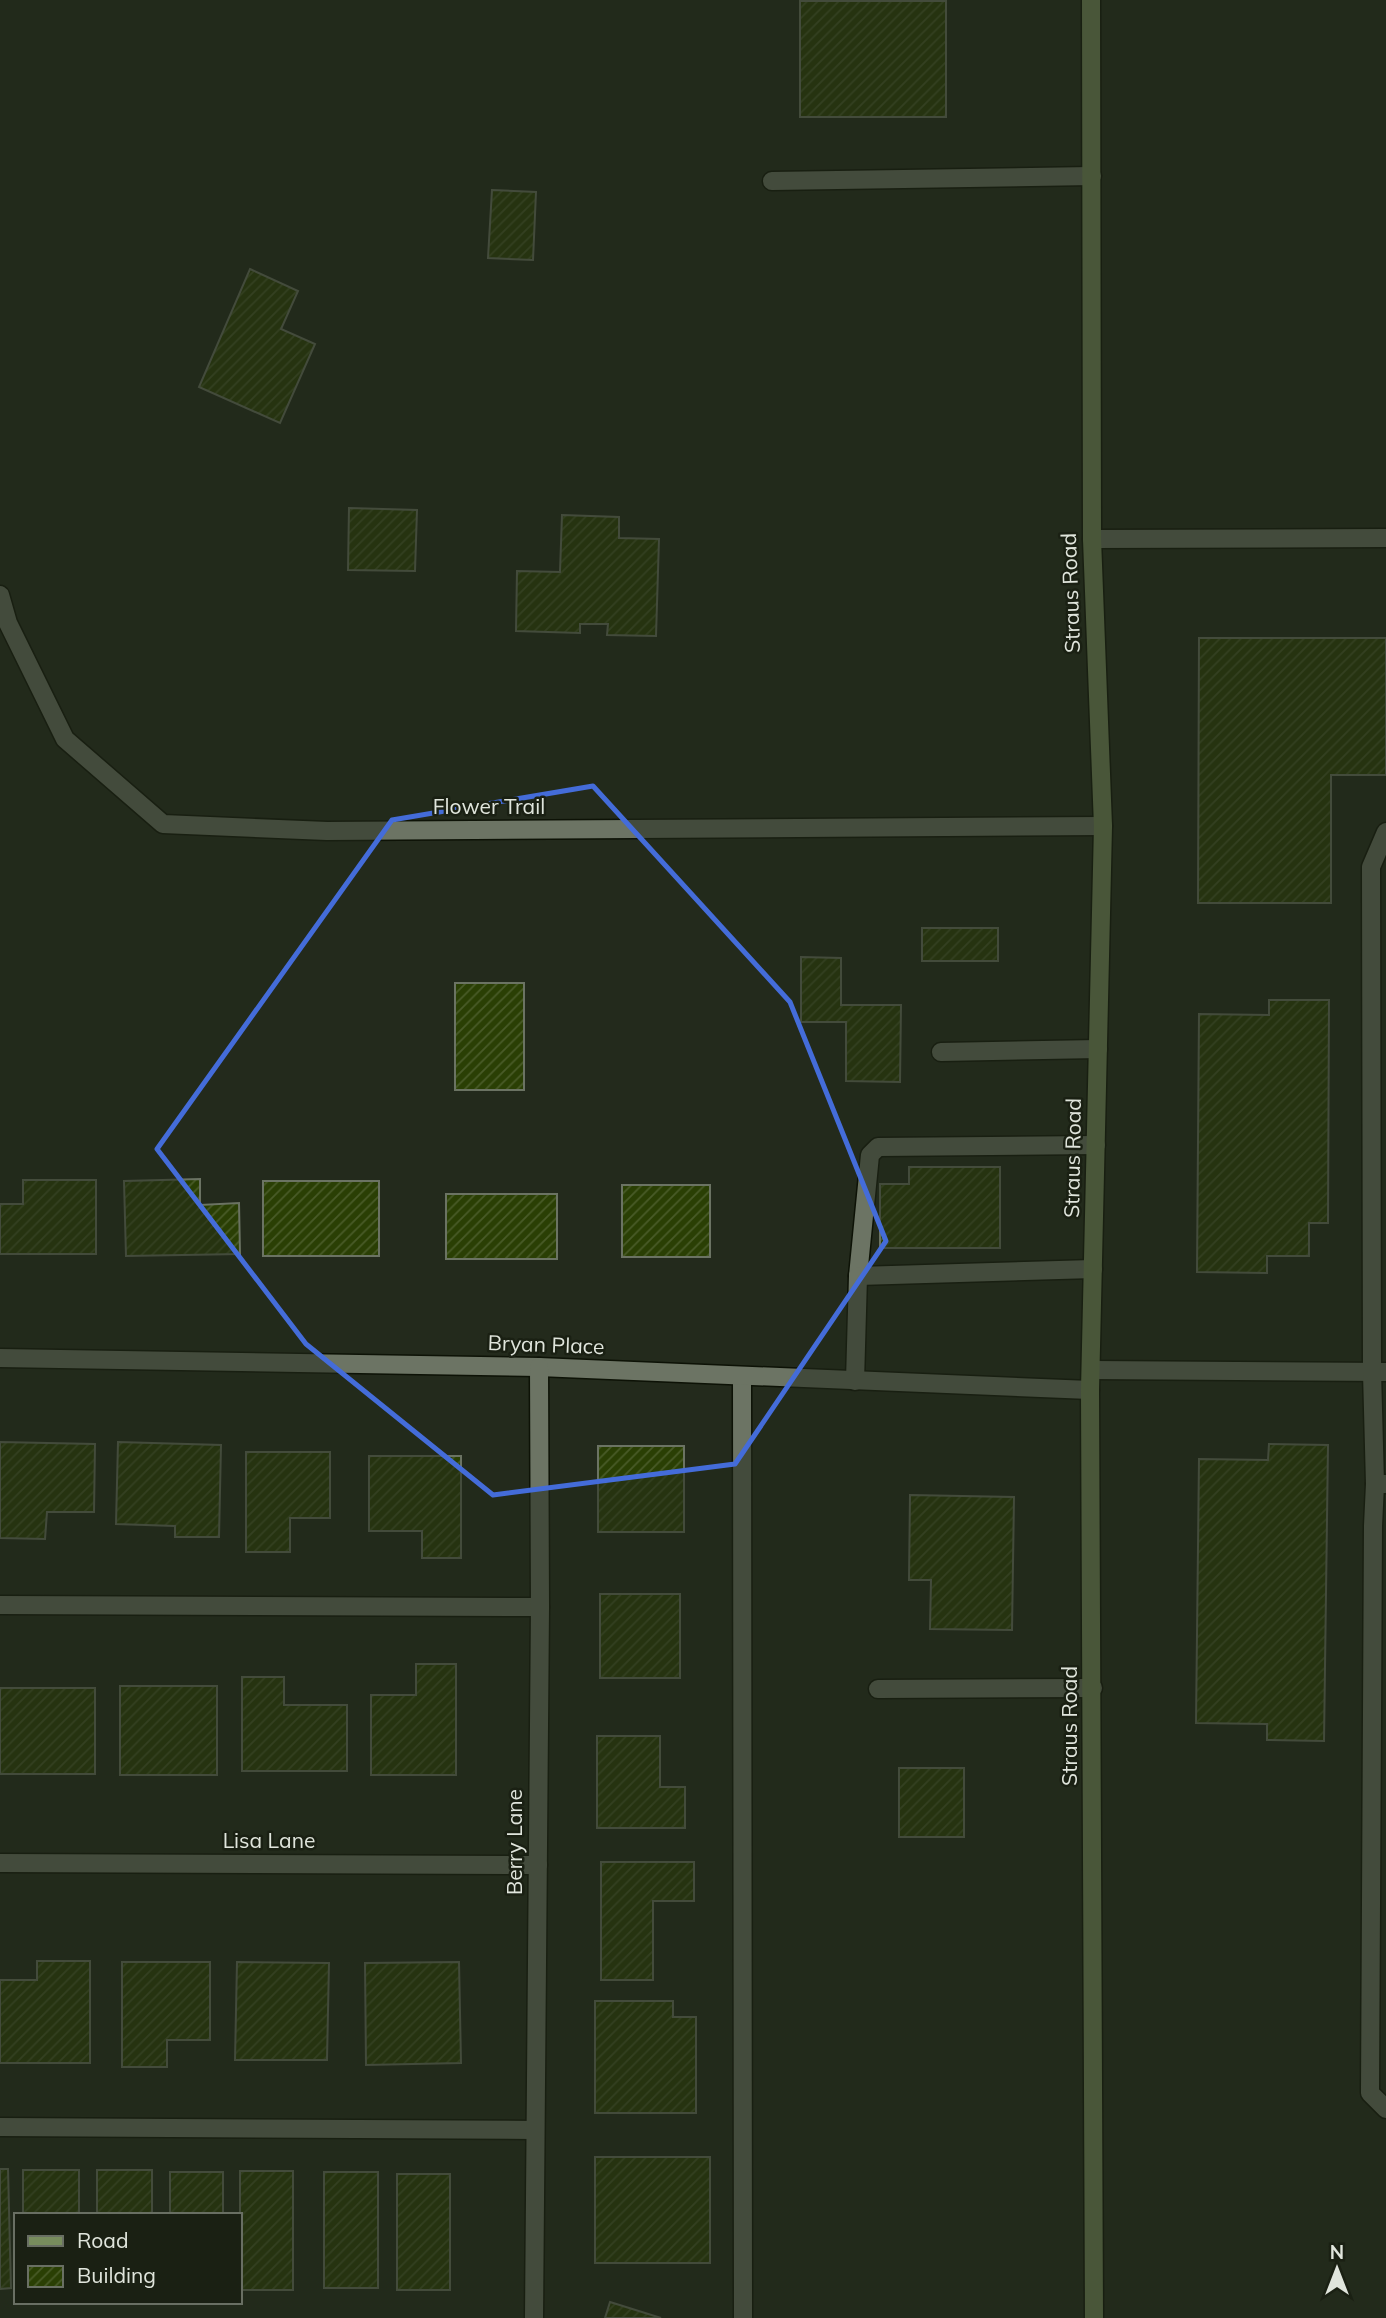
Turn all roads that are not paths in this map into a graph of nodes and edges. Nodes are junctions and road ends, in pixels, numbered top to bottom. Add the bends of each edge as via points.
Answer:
1 (1091, 0) edge
2 (1092, 176) junction
3 (772, 181) dead end
4 (1386, 538) edge
5 (1092, 539) junction
6 (0, 595) edge
7 (1103, 826) junction
8 (1386, 832) edge
9 (1098, 1049) junction
10 (941, 1052) dead end
11 (1096, 1145) junction
12 (1379, 1252) edge
13 (1093, 1269) junction
14 (858, 1276) junction
15 (0, 1358) edge
16 (539, 1367) junction
17 (1091, 1370) junction
18 (1379, 1372) edge
19 (742, 1377) junction
20 (855, 1381) junction
21 (1090, 1390) junction
22 (1380, 1484) edge
23 (0, 1605) edge
24 (540, 1608) junction
25 (1093, 1688) junction
26 (878, 1689) dead end
27 (0, 1863) edge
28 (538, 1865) junction
29 (1386, 2109) edge
30 (0, 2127) edge
31 (536, 2130) junction
32 (534, 2318) edge
33 (743, 2318) edge
34 (1094, 2318) edge

1 - 2 street, Straus Road
2 - 3 street
2 - 5 street, Straus Road
4 - 5 street
5 - 7 street, Straus Road
6 - 7 street, Flower Trail via 8,623 65,739 163,824 327,831
7 - 9 street, Straus Road
8 - 12 street via 1371,867
9 - 10 street
9 - 11 street, Straus Road
11 - 13 street, Straus Road
11 - 14 street via 878,1147 870,1155
12 - 18 street
13 - 14 street
13 - 17 street, Straus Road
14 - 20 street
15 - 16 street, Bryan Place
16 - 19 street, Bryan Place
16 - 24 street, Berry Lane
17 - 18 street
17 - 21 street, Straus Road
18 - 22 street
19 - 20 street, Bryan Place
19 - 33 street
20 - 21 street, Bryan Place
21 - 25 street, Straus Road
22 - 29 street via 1370,2093
23 - 24 street
24 - 28 street, Berry Lane
25 - 26 street
25 - 34 street, Straus Road
27 - 28 street, Lisa Lane
28 - 31 street, Berry Lane
30 - 31 street
31 - 32 street, Berry Lane

